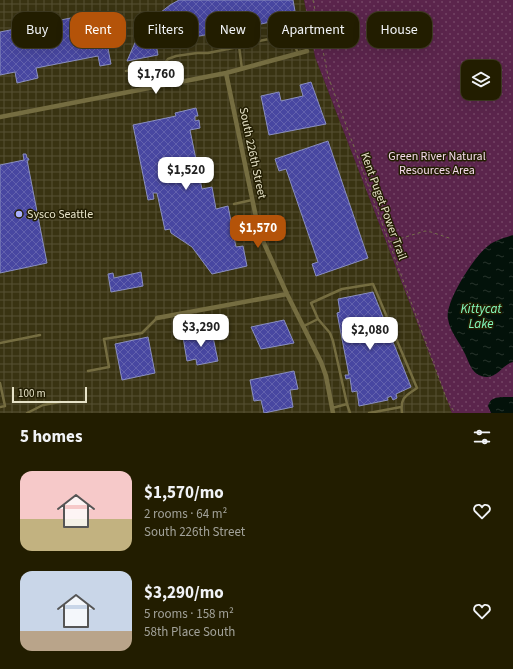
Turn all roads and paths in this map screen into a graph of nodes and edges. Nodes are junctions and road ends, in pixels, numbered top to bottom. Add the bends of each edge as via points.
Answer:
1 (313, 0) edge
2 (260, 41) edge
3 (229, 48) edge
4 (238, 48) edge
5 (308, 50) dead end
6 (298, 53) junction
7 (164, 64) junction
8 (242, 69) junction
9 (126, 71) dead end
10 (226, 73) junction
11 (168, 84) junction
12 (0, 117) edge
13 (252, 200) junction
14 (234, 204) dead end
15 (452, 239) dead end
16 (389, 242) junction
17 (287, 294) junction
18 (157, 318) joint
19 (318, 319) junction
20 (303, 326) junction
21 (40, 335) dead end
22 (0, 343) edge
23 (88, 370) dead end
24 (0, 383) edge
25 (60, 402) dead end
26 (347, 404) junction
27 (0, 407) edge
28 (401, 407) junction
29 (333, 410) edge
30 (27, 413) edge
31 (350, 413) edge
32 (369, 413) edge
33 (402, 413) edge
34 (455, 413) edge

1 - 16 path, Kent Puget Power Trail via 328,76
2 - 6 lane via 284,36 291,38
3 - 7 lane via 176,56
4 - 8 lane
5 - 6 street
6 - 8 street
7 - 9 lane
7 - 11 lane
8 - 10 street
10 - 11 street
10 - 13 street, South 226th Street
11 - 12 street
13 - 14 lane
13 - 17 street, South 226th Street via 263,241
15 - 16 path via 425,231
16 - 34 path, Kent Puget Power Trail via 447,400
17 - 18 street
17 - 20 street, South 226th Street
18 - 23 lane via 142,333 104,339 109,367
19 - 20 lane
19 - 26 lane via 330,333 333,341
19 - 28 lane via 311,303 342,289 373,284 417,388 404,398
20 - 29 street, South 226th Street via 322,362
21 - 22 lane
24 - 27 lane via 5,406
25 - 30 lane via 43,405
26 - 29 lane
26 - 31 lane
28 - 32 lane
28 - 33 lane

